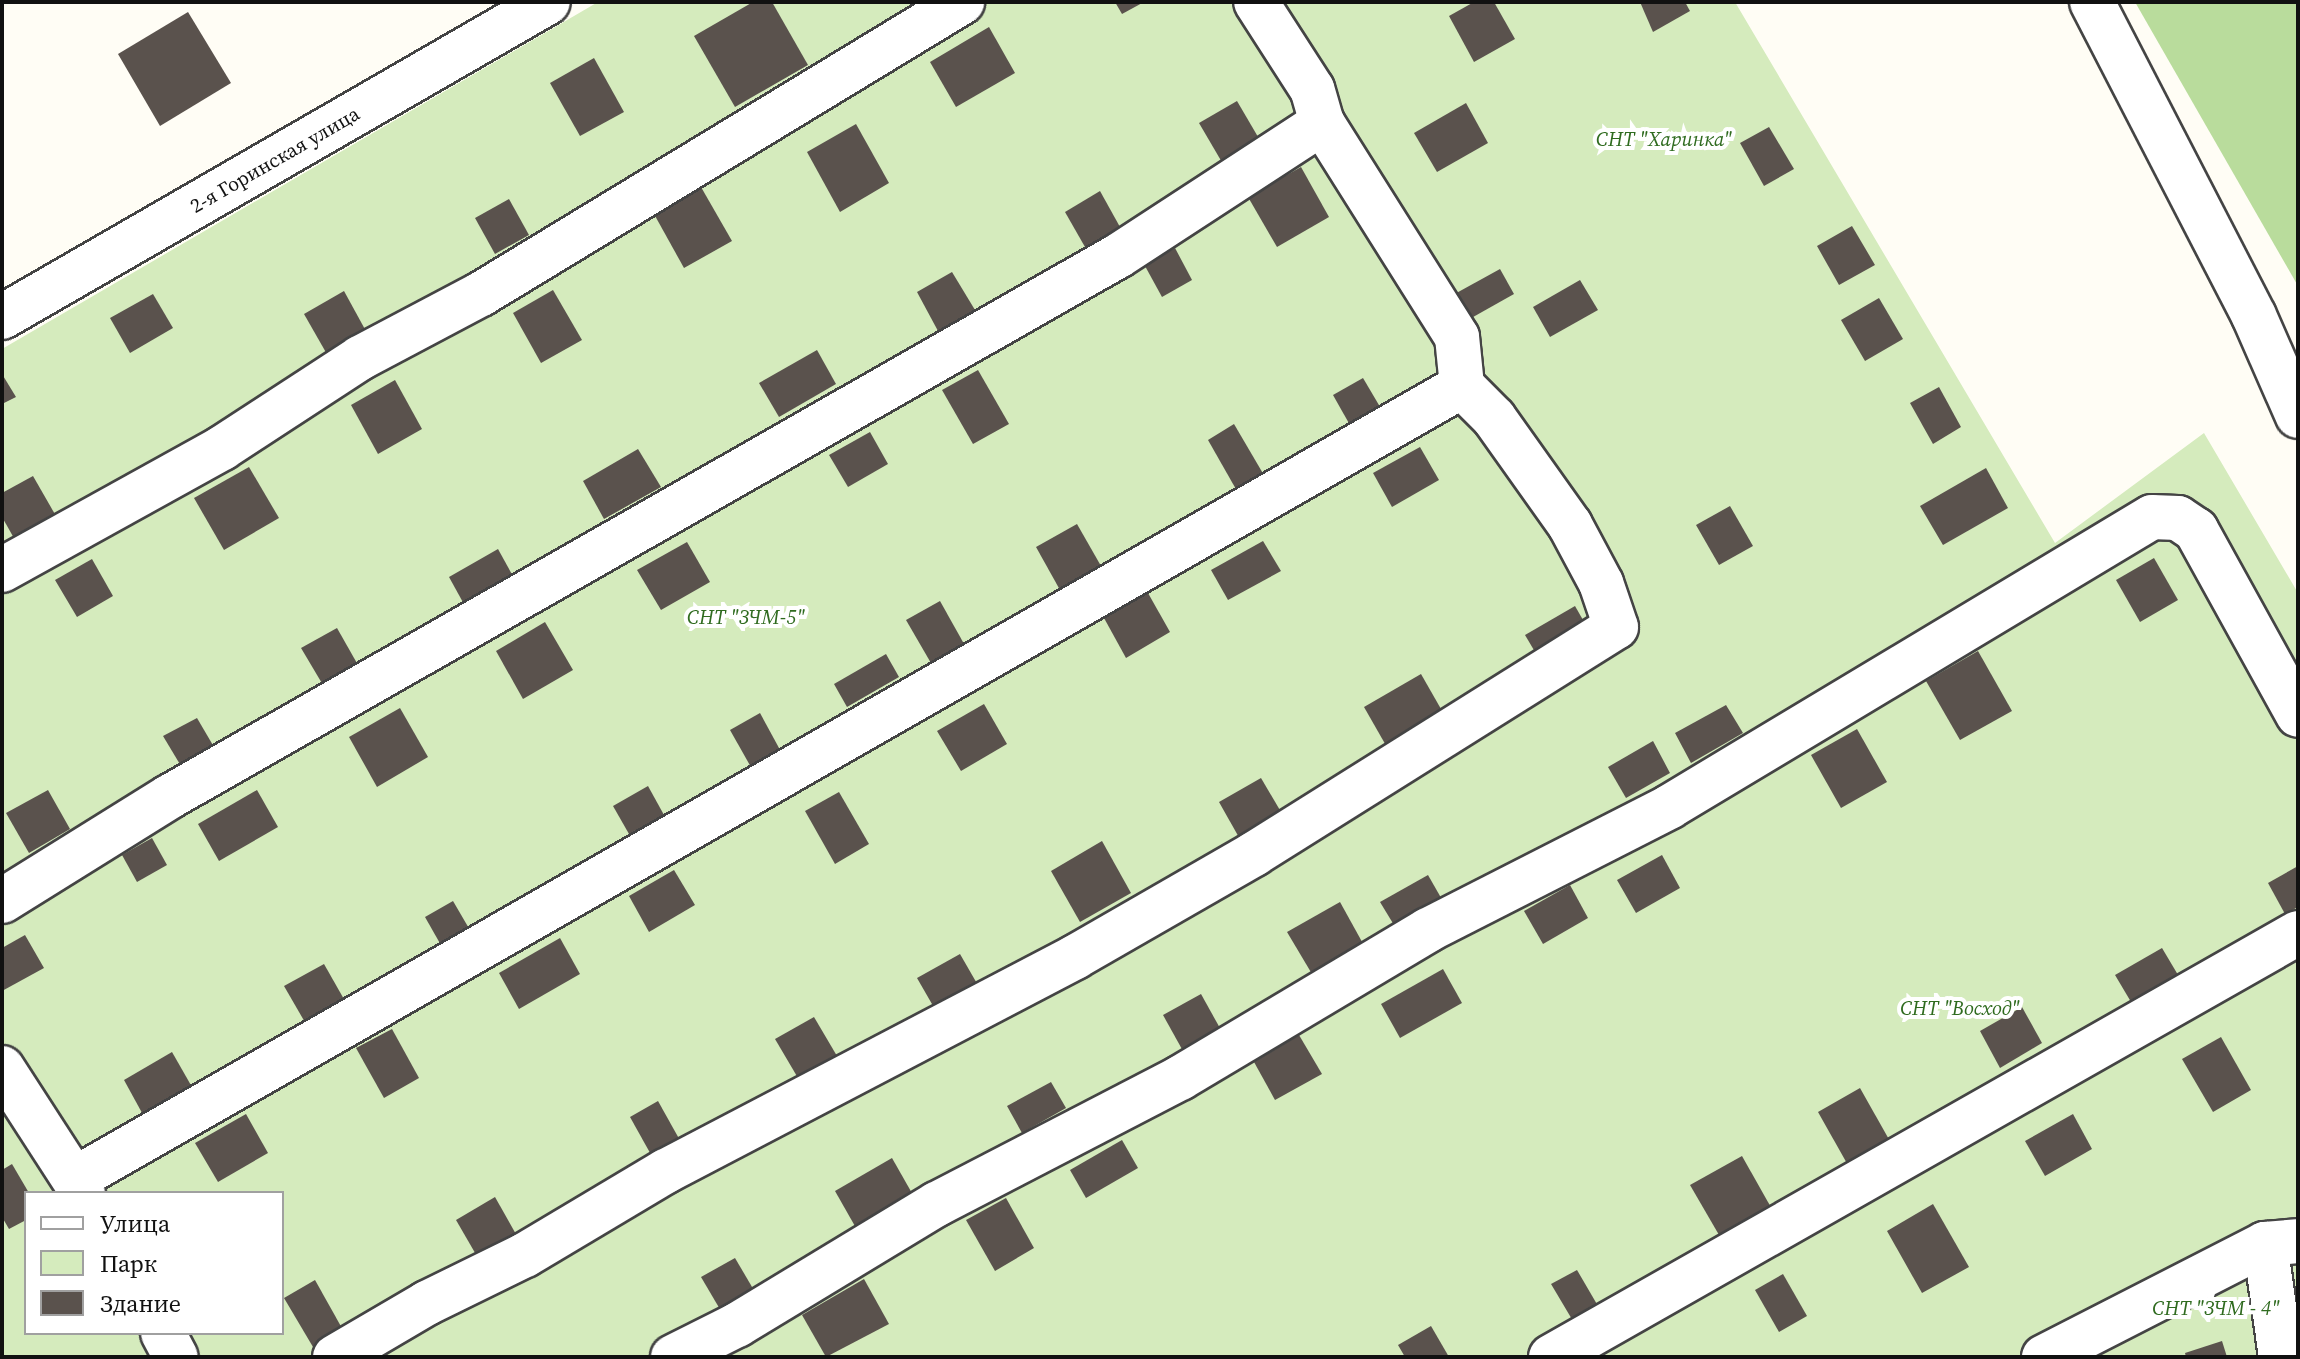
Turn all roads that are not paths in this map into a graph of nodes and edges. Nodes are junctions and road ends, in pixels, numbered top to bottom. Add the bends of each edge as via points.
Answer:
1 (548, 2) edge
2 (962, 2) edge
3 (1256, 2) edge
4 (2092, 2) edge
5 (1322, 123) junction
6 (2, 317) edge
7 (1462, 386) junction
8 (2298, 416) edge
9 (2, 570) edge
10 (2298, 715) edge
11 (2, 901) edge
12 (2298, 933) edge
13 (2, 1068) edge
14 (79, 1186) edge
15 (2282, 1242) edge
16 (164, 1335) edge
17 (176, 1357) edge
18 (335, 1357) edge
19 (673, 1357) edge
20 (1551, 1357) edge
21 (2044, 1357) edge
22 (2281, 1357) edge

1 - 6 street, 2-я Горинская улица
2 - 9 street via 481,294 360,358 222,448
3 - 5 street via 1312,89
4 - 8 street via 2254,316
5 - 7 street via 1457,337
5 - 11 street via 1118,256 169,797
7 - 14 street
7 - 18 street via 1494,418 1570,525 1601,583 1616,627 1254,854 1075,957 666,1171 525,1255 427,1303
10 - 19 street via 2196,530 2178,518 2152,517 1669,807 1428,930 1180,1078 937,1204 737,1325
12 - 20 street
13 - 14 street
15 - 21 street
15 - 22 street
16 - 17 street

